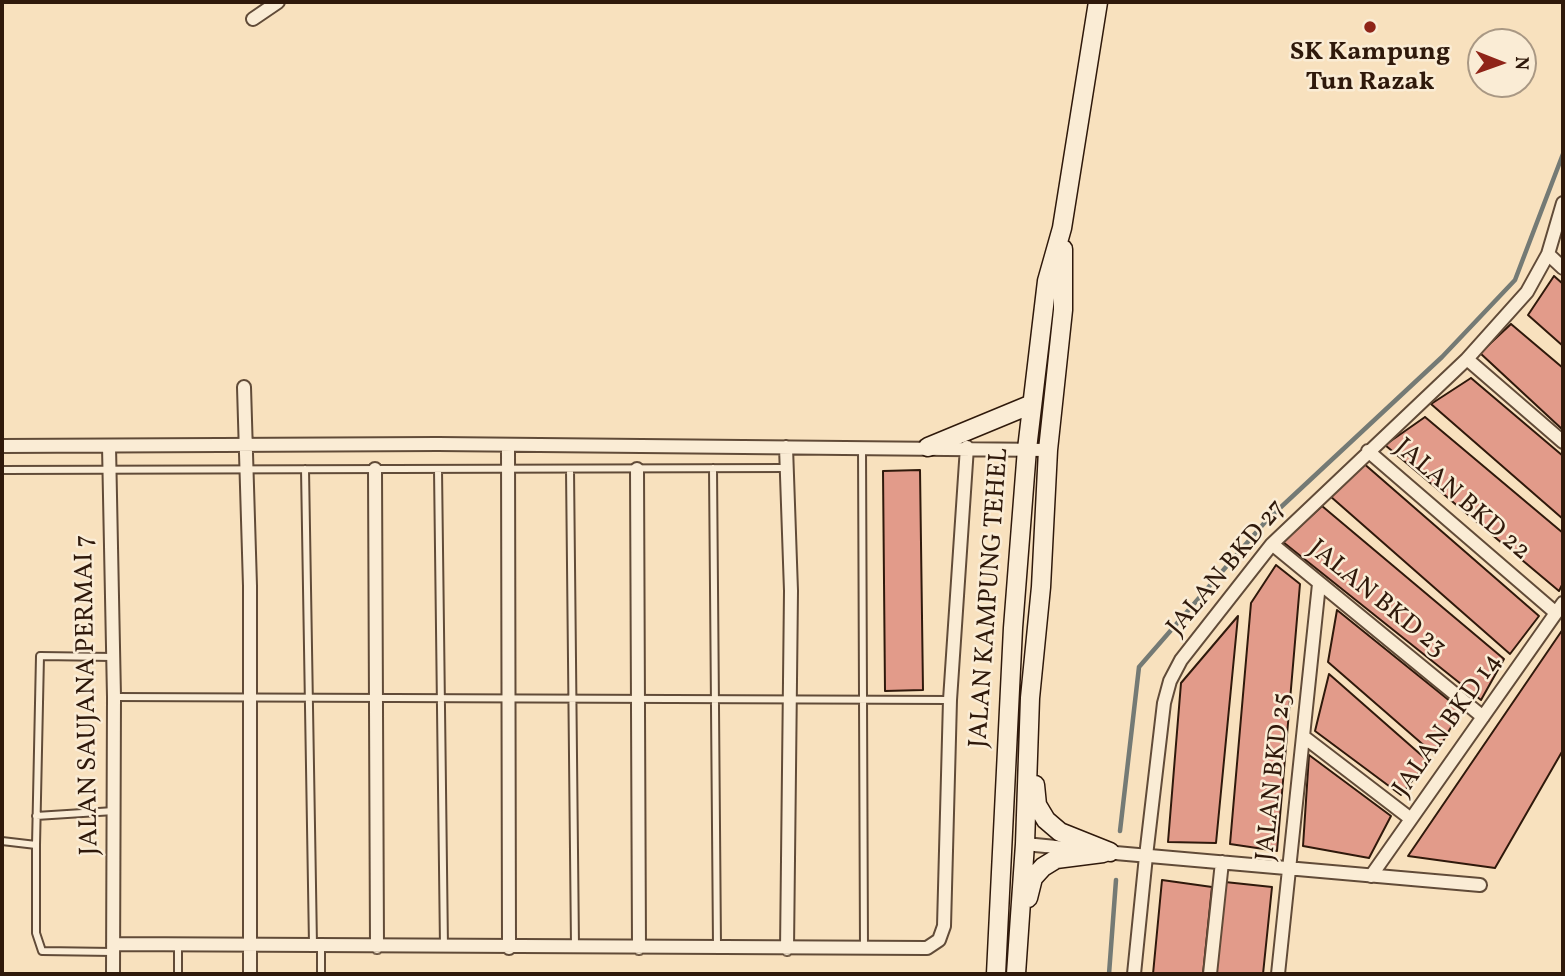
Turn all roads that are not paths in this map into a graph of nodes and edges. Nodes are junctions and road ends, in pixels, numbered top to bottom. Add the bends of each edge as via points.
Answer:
1 (278, 2) edge
2 (1098, 2) edge
3 (253, 19) dead end
4 (1563, 203) edge
5 (1062, 228) junction
6 (1548, 254) junction
7 (1563, 268) edge
8 (1467, 359) junction
9 (244, 387) dead end
10 (1032, 404) junction
11 (1563, 442) edge
12 (244, 444) junction
13 (508, 445) junction
14 (2, 446) edge
15 (109, 446) junction
16 (862, 446) junction
17 (786, 447) junction
18 (928, 447) junction
19 (967, 447) junction
20 (1027, 449) junction
21 (1048, 450) junction
22 (1368, 451) junction
23 (713, 468) junction
24 (787, 468) junction
25 (246, 469) junction
26 (305, 469) junction
27 (375, 469) junction
28 (438, 469) junction
29 (507, 469) junction
30 (570, 469) junction
31 (637, 469) junction
32 (2, 470) edge
33 (109, 470) junction
34 (1272, 544) junction
35 (1319, 584) junction
36 (1560, 608) edge
37 (1013, 628) junction
38 (113, 657) junction
39 (114, 697) junction
40 (1030, 698) junction
41 (251, 699) junction
42 (310, 700) junction
43 (376, 700) junction
44 (442, 700) junction
45 (508, 700) junction
46 (573, 701) junction
47 (640, 701) junction
48 (715, 701) junction
49 (790, 701) junction
50 (864, 701) junction
51 (950, 701) junction
52 (1483, 717) junction
53 (1304, 737) junction
54 (114, 811) junction
55 (36, 816) junction
56 (1411, 819) junction
57 (2, 841) edge
58 (1025, 844) junction
59 (36, 845) junction
60 (1110, 852) junction
61 (1146, 856) junction
62 (1222, 862) junction
63 (1289, 869) junction
64 (1371, 876) junction
65 (1480, 885) dead end
66 (178, 944) junction
67 (250, 945) junction
68 (317, 946) junction
69 (377, 947) junction
70 (113, 948) junction
71 (444, 948) junction
72 (509, 948) junction
73 (575, 948) junction
74 (639, 948) junction
75 (718, 948) junction
76 (788, 949) junction
77 (864, 950) junction
78 (996, 968) edge
79 (113, 974) edge
80 (177, 974) edge
81 (250, 974) edge
82 (321, 974) edge
83 (1016, 974) edge
84 (1135, 974) edge
85 (1210, 974) edge
86 (1278, 974) edge

1 - 3 street
2 - 5 main road, JALAN KAMPUNG TEHEL
4 - 6 street, JALAN BKD 27
5 - 10 main road, JALAN KAMPUNG TEHEL via 1048,281
5 - 21 main road, JALAN KAMPUNG TEHEL via 1063,310
6 - 7 street
6 - 8 street, JALAN BKD 27 via 1531,286
8 - 11 street
8 - 22 street, JALAN BKD 27
9 - 12 street
10 - 18 main road
10 - 20 main road, JALAN KAMPUNG TEHEL
12 - 13 street
12 - 15 street
12 - 25 street
13 - 17 street
13 - 29 street
14 - 15 street
15 - 33 street, JALAN SAUJANA PERMAI 7
16 - 17 street
16 - 18 street
16 - 50 lane
17 - 24 street
18 - 19 street
19 - 20 street
19 - 51 street
20 - 21 street
20 - 37 main road, JALAN KAMPUNG TEHEL
21 - 40 main road, JALAN KAMPUNG TEHEL
22 - 34 street, JALAN BKD 27
22 - 36 street, JALAN BKD 22
23 - 24 lane
23 - 31 lane
23 - 48 lane
24 - 49 street
25 - 26 lane
25 - 33 lane
25 - 41 street
26 - 27 lane
26 - 42 lane
27 - 28 lane
27 - 43 street
28 - 29 lane
28 - 44 lane
29 - 30 lane
29 - 45 street
30 - 31 lane
30 - 46 lane
31 - 47 street
32 - 33 lane
33 - 38 street, JALAN SAUJANA PERMAI 7
34 - 35 street, JALAN BKD 23
34 - 61 street, JALAN BKD 27 via 1181,660 1170,681
35 - 52 street, JALAN BKD 23
35 - 53 street, JALAN BKD 25
36 - 52 street, JALAN BKD 14
37 - 58 main road via 1012,809
37 - 78 main road, JALAN KAMPUNG TEHEL
38 - 39 street, JALAN SAUJANA PERMAI 7
38 - 55 lane via 40,656
39 - 41 lane
39 - 54 street, JALAN SAUJANA PERMAI 7
40 - 58 main road, JALAN KAMPUNG TEHEL
40 - 60 main road via 1037,805 1060,832
41 - 42 lane
41 - 67 street
42 - 43 lane
42 - 68 lane
43 - 44 lane
43 - 69 street
44 - 45 lane
44 - 71 lane
45 - 46 lane
45 - 72 street
46 - 47 lane
46 - 73 lane
47 - 48 lane
47 - 74 street
48 - 49 lane
48 - 75 lane
49 - 50 lane
49 - 76 street
50 - 51 lane
50 - 77 lane
51 - 77 street via 944,926 939,940 928,948
52 - 56 street, JALAN BKD 14
53 - 56 street
53 - 63 street, JALAN BKD 25
54 - 55 lane
54 - 70 street, JALAN SAUJANA PERMAI 7
55 - 59 lane
56 - 64 street, JALAN BKD 14
57 - 59 lane
58 - 60 street
58 - 78 main road via 1009,866 1004,934
58 - 83 main road, JALAN KAMPUNG TEHEL
59 - 70 lane via 36,933 42,951
60 - 61 street
60 - 83 main road via 1056,859 1033,878
61 - 62 street
61 - 84 street, JALAN BKD 27
62 - 63 street
62 - 85 street
63 - 64 street
63 - 86 street, JALAN BKD 25
64 - 65 street
66 - 67 street
66 - 70 street
66 - 80 lane
67 - 68 street
67 - 81 street
68 - 69 street
68 - 82 lane
69 - 71 street
70 - 79 street, JALAN SAUJANA PERMAI 7
71 - 72 street
72 - 73 street
73 - 74 street
74 - 75 street
75 - 76 street
76 - 77 street

